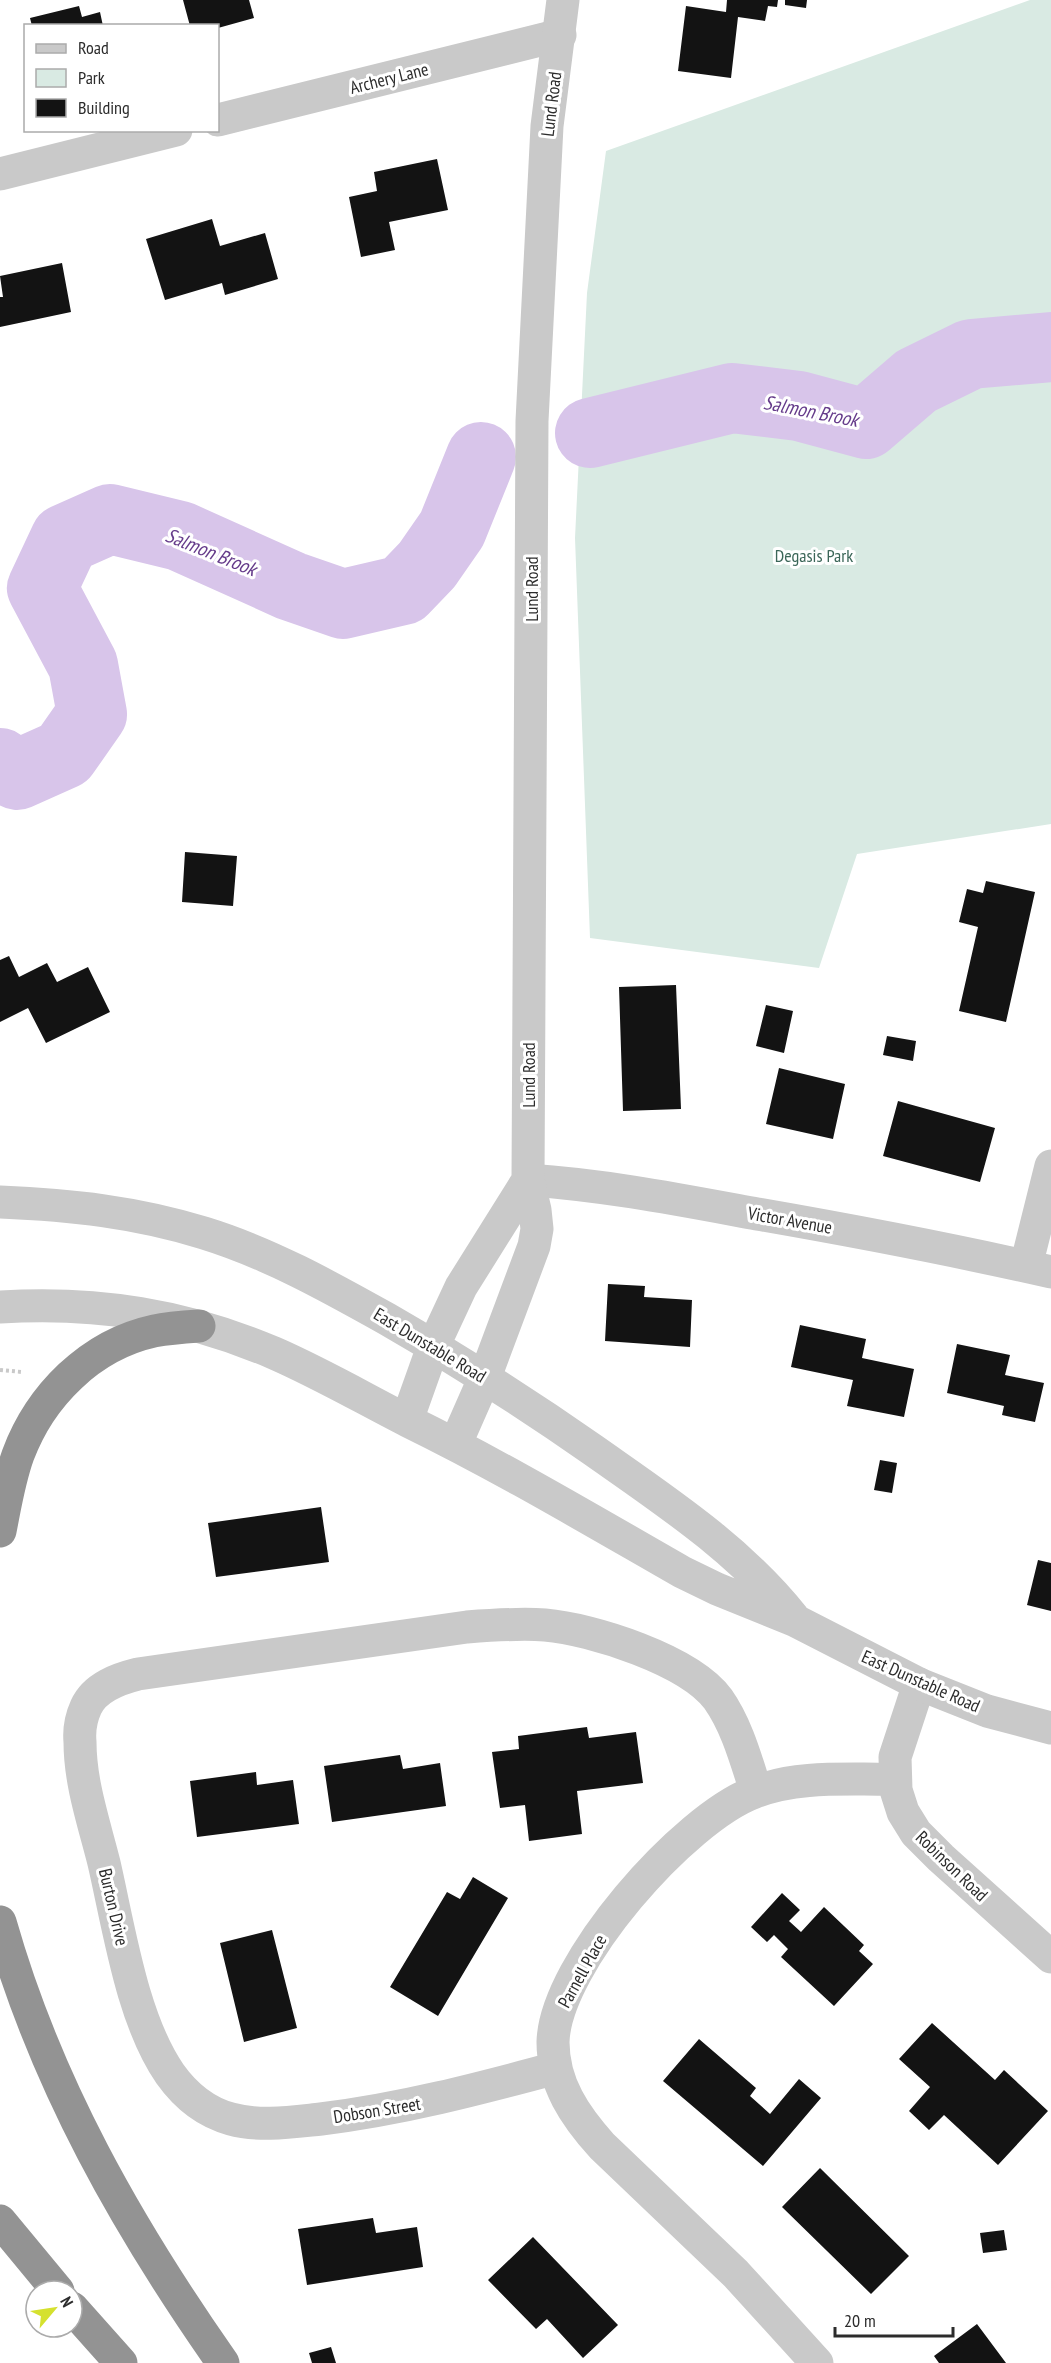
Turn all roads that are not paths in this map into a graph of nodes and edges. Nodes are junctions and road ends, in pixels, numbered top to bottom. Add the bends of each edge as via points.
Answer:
1 (563, 0) edge
2 (560, 35) junction
3 (219, 120) edge
4 (168, 132) edge
5 (0, 174) edge
6 (1051, 1166) edge
7 (528, 1180) junction
8 (0, 1202) edge
9 (1038, 1269) edge
10 (0, 1307) edge
11 (200, 1326) junction
12 (433, 1347) junction
13 (485, 1377) junction
14 (407, 1420) junction
15 (456, 1443) junction
16 (0, 1531) edge
17 (796, 1621) junction
18 (919, 1684) junction
19 (1051, 1728) edge
20 (894, 1779) junction
21 (756, 1791) junction
22 (0, 1901) edge
23 (0, 1922) edge
24 (1051, 1957) edge
25 (13, 1967) junction
26 (556, 2068) junction
27 (197, 2103) joint
28 (0, 2221) edge
29 (48, 2279) edge
30 (84, 2321) edge
31 (121, 2363) edge
32 (223, 2363) edge
33 (817, 2363) edge

1 - 2 street, Lund Road
2 - 3 street, Archery Lane
2 - 7 street, Lund Road via 547,126 532,421
4 - 5 street
6 - 9 street
7 - 9 street, Victor Avenue via 643,1193
7 - 12 street via 461,1287
7 - 13 street, Lund Road via 537,1229 534,1246
8 - 12 street, East Dunstable Road via 106,1210 205,1234 299,1272
10 - 11 street, East Dunstable Road via 92,1307
11 - 14 street, East Dunstable Road via 275,1353
11 - 16 highway via 153,1331 125,1341 84,1365 58,1387 35,1418 18,1456
12 - 13 street, East Dunstable Road
12 - 14 street
13 - 15 street, Lund Road
13 - 17 street, East Dunstable Road via 703,1530 771,1589
14 - 15 street, East Dunstable Road
15 - 17 street, East Dunstable Road via 682,1572
17 - 18 street, East Dunstable Road
18 - 19 street, East Dunstable Road via 987,1711
18 - 20 street, Robinson Road via 897,1747
20 - 21 street, Parnell Place via 811,1781
20 - 24 street, Robinson Road via 899,1801 916,1833
21 - 26 street, Parnell Place via 722,1808 687,1835 614,1916 582,1964 561,2006 553,2042
21 - 27 street, Burton Drive via 725,1710 706,1687 675,1667 623,1643 564,1628 510,1624 467,1628 138,1674 113,1683 87,1705 81,1727 81,1764 132,1982 158,2054
22 - 25 highway
23 - 25 highway
25 - 32 highway via 62,2090 103,2173 134,2229
26 - 27 street, Dobson Street via 414,2105 295,2122 269,2124 231,2119
26 - 33 street, Parnell Place via 568,2101 596,2139 736,2274
28 - 29 highway
30 - 31 highway

